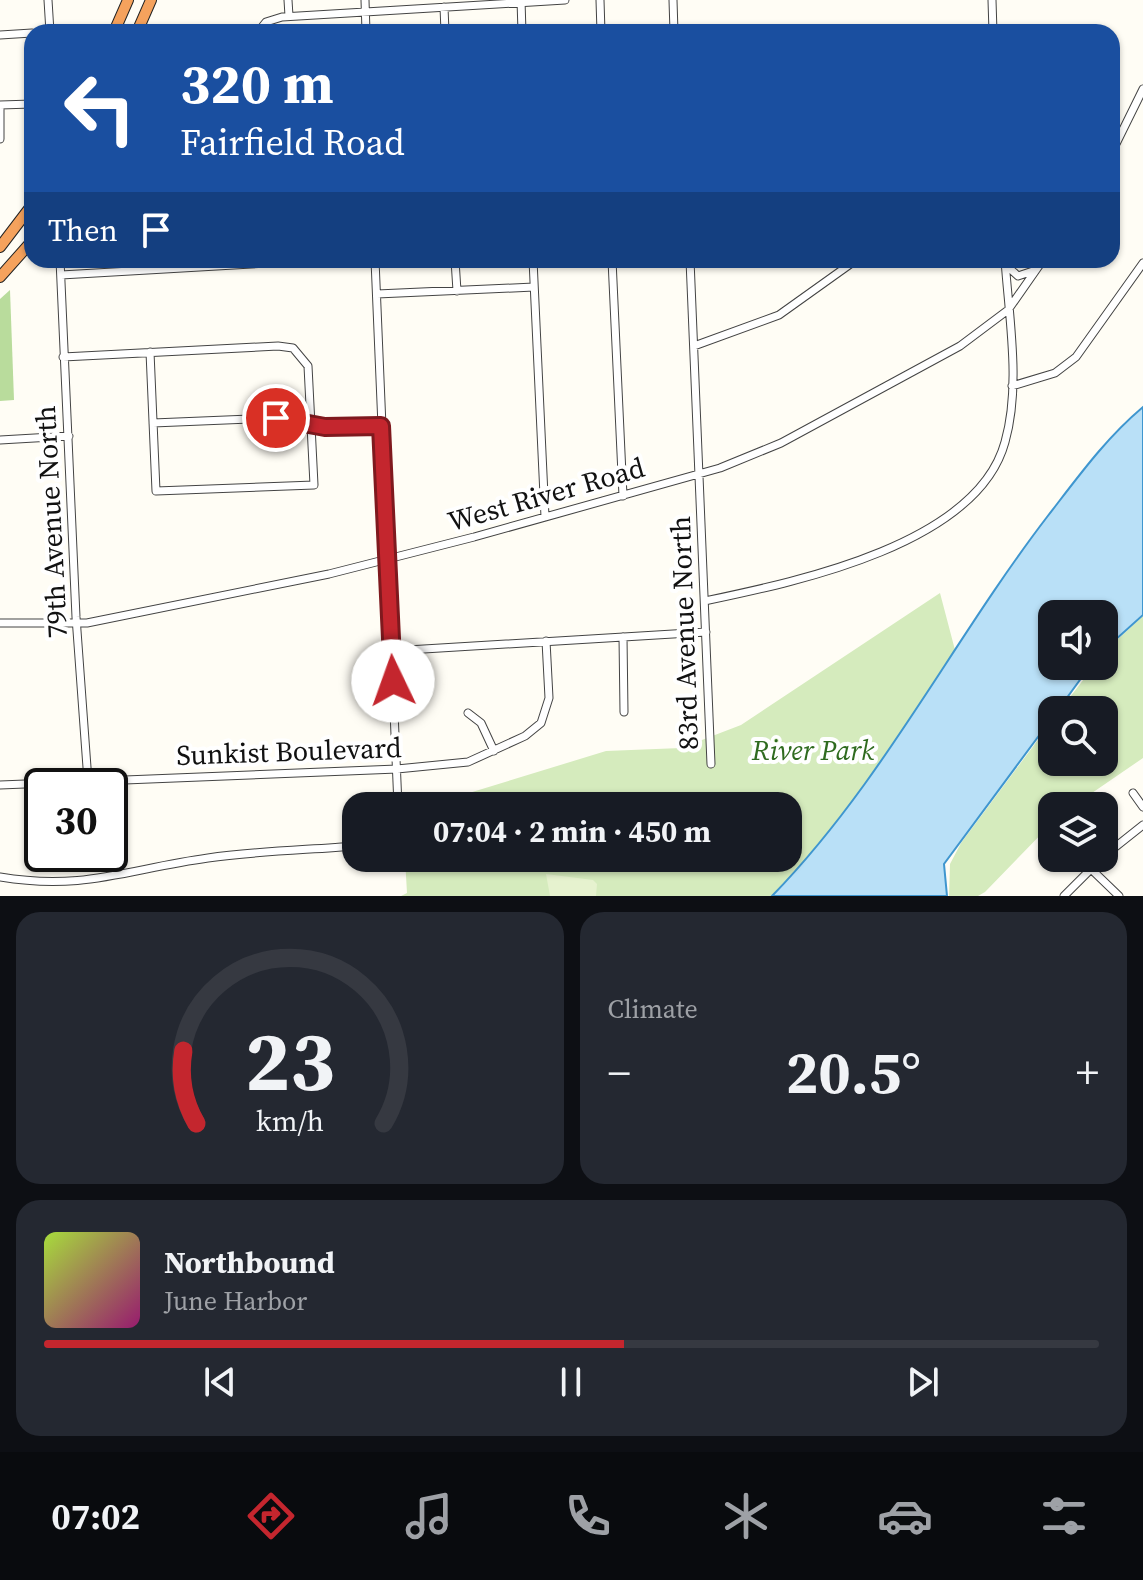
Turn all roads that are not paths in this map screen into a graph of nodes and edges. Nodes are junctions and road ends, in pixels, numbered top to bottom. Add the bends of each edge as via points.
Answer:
1 (48, 0) edge
2 (128, 0) edge
3 (151, 0) edge
4 (288, 0) edge
5 (365, 0) edge
6 (565, 0) edge
7 (600, 0) edge
8 (673, 0) edge
9 (992, 0) edge
10 (521, 1) edge
11 (444, 7) junction
12 (365, 12) junction
13 (289, 16) junction
14 (50, 24) edge
15 (118, 24) edge
16 (140, 24) edge
17 (267, 24) edge
18 (366, 24) edge
19 (445, 24) edge
20 (522, 24) edge
21 (601, 24) edge
22 (674, 24) edge
23 (993, 24) edge
24 (24, 34) edge
25 (0, 35) edge
26 (1143, 89) edge
27 (24, 104) edge
28 (0, 106) edge
29 (1120, 136) edge
30 (0, 139) edge
31 (24, 216) edge
32 (0, 247) edge
33 (24, 250) edge
34 (1143, 263) edge
35 (61, 268) edge
36 (157, 268) edge
37 (375, 268) edge
38 (456, 268) edge
39 (533, 268) edge
40 (612, 268) edge
41 (690, 268) edge
42 (845, 268) edge
43 (1005, 268) edge
44 (1008, 268) edge
45 (1037, 269) joint
46 (61, 275) junction
47 (0, 277) edge
48 (534, 287) junction
49 (457, 291) junction
50 (377, 294) junction
51 (1008, 310) junction
52 (694, 346) junction
53 (150, 352) junction
54 (63, 357) junction
55 (1012, 386) junction
56 (153, 423) junction
57 (311, 424) junction
58 (381, 426) junction
59 (69, 436) junction
60 (0, 440) edge
61 (699, 474) junction
62 (623, 496) junction
63 (545, 517) junction
64 (388, 561) junction
65 (705, 601) junction
66 (0, 623) edge
67 (78, 624) junction
68 (706, 632) junction
69 (623, 637) junction
70 (546, 641) junction
71 (391, 651) junction
72 (624, 712) dead end
73 (468, 713) dead end
74 (494, 751) junction
75 (711, 764) dead end
76 (87, 768) edge
77 (397, 769) junction
78 (128, 779) edge
79 (24, 784) edge
80 (0, 785) edge
81 (398, 792) edge
82 (1133, 793) dead end
83 (1143, 807) edge
84 (1143, 825) edge
85 (1118, 845) edge
86 (342, 847) edge
87 (1088, 872) edge
88 (1094, 872) edge
89 (0, 877) edge
90 (1064, 896) edge
91 (1119, 896) edge

1 - 14 street
2 - 15 highway
3 - 16 highway
4 - 13 street
5 - 12 street
6 - 10 street
7 - 21 street
8 - 22 street
9 - 23 street
10 - 11 street
10 - 20 street
11 - 12 street
11 - 19 street
12 - 13 street
12 - 18 street
13 - 17 street
24 - 25 street
26 - 29 street
27 - 28 street
28 - 30 street
31 - 32 highway
33 - 47 highway
34 - 55 street via 1076,357 1055,373
35 - 46 street, 79th Avenue North
36 - 46 street
37 - 50 street
38 - 49 street
39 - 48 street
40 - 62 street
41 - 52 street, 83rd Avenue North
42 - 52 street via 779,315
43 - 51 street
44 - 45 street via 1018,276
45 - 51 street, West River Road
46 - 54 street, 79th Avenue North
48 - 49 street
48 - 63 street
49 - 50 street
50 - 58 street
51 - 55 street
51 - 61 street, West River Road via 953,350 824,420 754,455
52 - 61 street, 83rd Avenue North
53 - 54 street
53 - 56 street
53 - 57 street via 293,348 308,366
54 - 59 street, 79th Avenue North
55 - 65 street via 1002,452 966,503 911,538 781,585
56 - 57 street via 276,418
56 - 57 street via 156,491 167,492 314,485
57 - 58 street
58 - 64 street
59 - 60 street
59 - 67 street, 79th Avenue North
61 - 62 street, West River Road
61 - 65 street, 83rd Avenue North
62 - 63 street, West River Road
63 - 64 street, West River Road
64 - 67 street, West River Road
64 - 71 street
65 - 68 street, 83rd Avenue North
66 - 67 street, West River Road
67 - 76 street, 79th Avenue North
68 - 69 street
68 - 75 street, 83rd Avenue North
69 - 70 street
69 - 72 street
70 - 71 street
70 - 74 street, Sunkist Boulevard via 549,698 544,725
71 - 77 street
73 - 74 street via 481,723
74 - 77 street, Sunkist Boulevard via 457,764
77 - 78 street, Sunkist Boulevard
77 - 81 street
79 - 80 street, Sunkist Boulevard
82 - 83 street
84 - 85 street
86 - 89 street via 207,858 91,882 45,884
87 - 90 street
88 - 91 street

